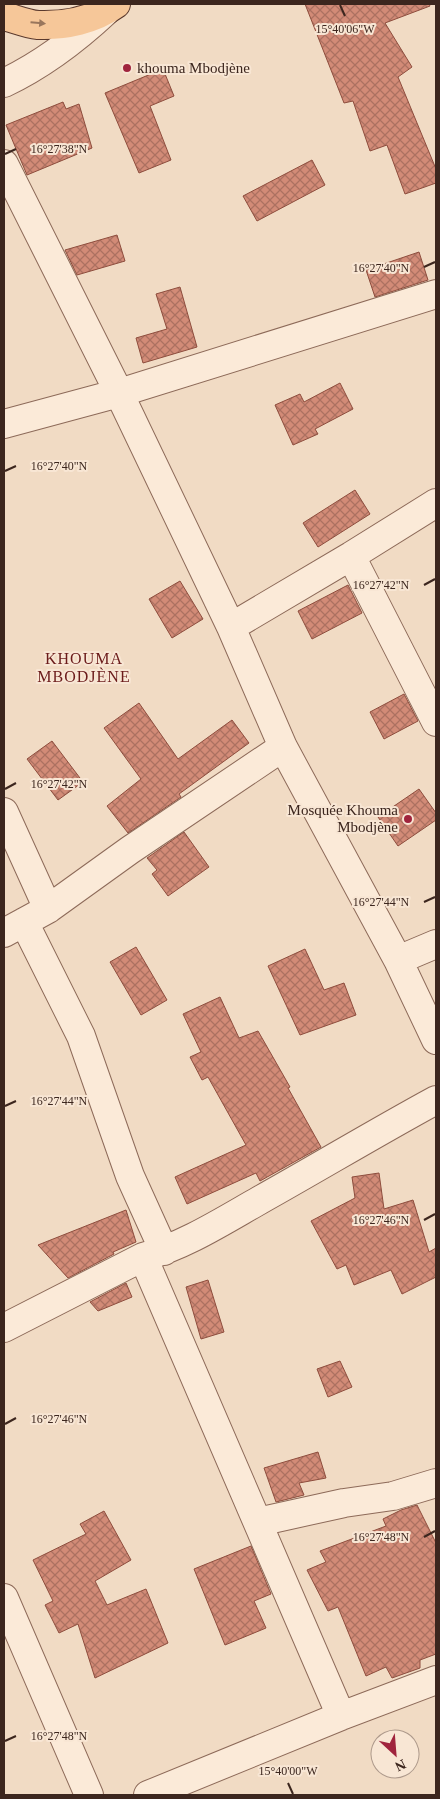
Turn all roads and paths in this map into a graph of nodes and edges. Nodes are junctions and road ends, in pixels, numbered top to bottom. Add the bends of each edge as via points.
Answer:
1 (111, 8) edge
2 (4, 16) edge
3 (4, 83) edge
4 (4, 164) edge
5 (436, 294) edge
6 (119, 393) junction
7 (4, 424) edge
8 (436, 503) edge
9 (351, 556) junction
10 (231, 627) junction
11 (436, 722) edge
12 (283, 747) junction
13 (4, 812) edge
14 (48, 909) junction
15 (14, 927) edge
16 (436, 944) edge
17 (398, 960) junction
18 (436, 1040) edge
19 (436, 1100) edge
20 (154, 1254) junction
21 (4, 1328) edge
22 (436, 1484) edge
23 (258, 1522) junction
24 (4, 1598) edge
25 (436, 1680) edge
26 (341, 1716) junction
27 (88, 1795) edge
28 (148, 1795) edge

2 -> 1 main road via 36,25 72,23
1 - 3 street via 54,55
4 - 6 street
5 - 6 street
6 - 7 street
6 - 10 street
8 - 9 street
9 - 10 street
9 - 11 street
10 - 12 street
12 - 14 street
12 - 17 street
13 - 14 street
14 - 15 street
15 - 20 street via 81,1036
16 - 17 street
17 - 18 street
19 - 20 street via 230,1217
20 - 21 street
20 - 23 street
22 - 23 street via 393,1496
23 - 26 street
24 - 27 street
25 - 26 street
26 - 28 street

